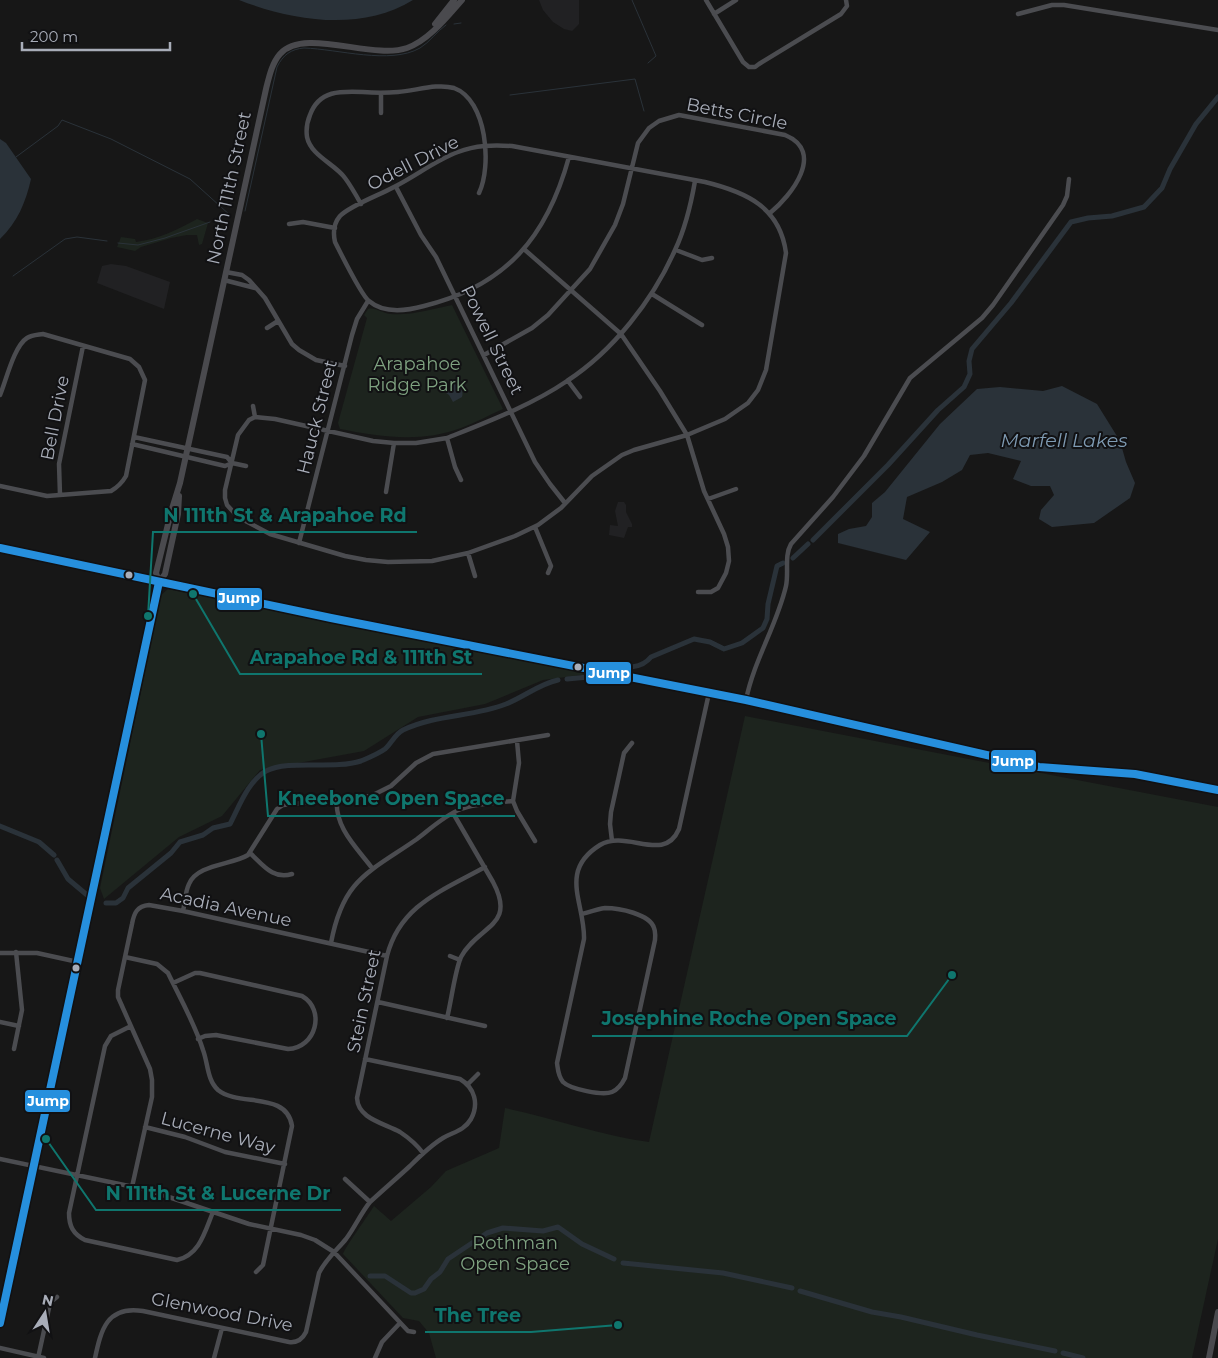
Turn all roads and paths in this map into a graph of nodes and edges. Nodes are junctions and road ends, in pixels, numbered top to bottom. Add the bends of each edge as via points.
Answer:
1 (454, 0) edge
2 (462, 0) edge
3 (706, 0) edge
4 (736, 0) edge
5 (846, 0) edge
6 (1050, 0) edge
7 (1054, 5) junction
8 (714, 14) junction
9 (1018, 14) dead end
10 (1218, 30) edge
11 (429, 34) junction
12 (381, 93) junction
13 (381, 113) dead end
14 (484, 146) junction
15 (570, 157) junction
16 (632, 169) junction
17 (1069, 179) dead end
18 (695, 181) junction
19 (396, 186) junction
20 (479, 193) dead end
21 (361, 204) junction
22 (770, 213) junction
23 (289, 224) dead end
24 (335, 228) junction
25 (525, 250) junction
26 (676, 250) junction
27 (712, 258) dead end
28 (226, 272) junction
29 (224, 280) junction
30 (256, 288) junction
31 (572, 291) junction
32 (652, 294) junction
33 (455, 296) junction
34 (368, 301) junction
35 (278, 321) junction
36 (702, 325) dead end
37 (267, 328) dead end
38 (620, 334) junction
39 (84, 346) junction
40 (484, 355) junction
41 (344, 366) junction
42 (568, 381) junction
43 (0, 395) edge
44 (580, 398) dead end
45 (253, 406) dead end
46 (512, 412) junction
47 (255, 417) junction
48 (327, 430) junction
49 (687, 435) junction
50 (134, 437) junction
51 (447, 438) junction
52 (394, 443) junction
53 (132, 444) junction
54 (188, 449) junction
55 (186, 456) junction
56 (232, 463) junction
57 (246, 466) dead end
58 (461, 480) dead end
59 (0, 486) edge
60 (736, 489) dead end
61 (386, 492) dead end
62 (60, 495) junction
63 (708, 499) junction
64 (566, 504) junction
65 (535, 528) junction
66 (300, 543) junction
67 (0, 548) edge
68 (468, 553) junction
69 (548, 573) dead end
70 (475, 576) dead end
71 (159, 582) junction
72 (698, 592) dead end
73 (708, 693) junction
74 (746, 700) junction
75 (548, 735) dead end
76 (517, 740) junction
77 (632, 743) dead end
78 (1218, 790) edge
79 (336, 799) junction
80 (513, 801) junction
81 (453, 813) junction
82 (535, 841) dead end
83 (612, 841) junction
84 (250, 853) junction
85 (485, 867) junction
86 (372, 868) junction
87 (292, 874) dead end
88 (183, 911) junction
89 (582, 914) junction
90 (332, 943) junction
91 (16, 952) junction
92 (0, 953) edge
93 (387, 956) junction
94 (450, 956) dead end
95 (125, 957) junction
96 (460, 960) junction
97 (78, 962) junction
98 (173, 983) junction
99 (378, 1002) junction
100 (447, 1018) junction
101 (0, 1022) edge
102 (19, 1026) junction
103 (131, 1026) junction
104 (484, 1026) dead end
105 (198, 1039) junction
106 (14, 1049) dead end
107 (365, 1059) junction
108 (478, 1074) dead end
109 (468, 1084) junction
110 (145, 1127) junction
111 (423, 1153) junction
112 (0, 1159) edge
113 (285, 1164) junction
114 (34, 1166) junction
115 (76, 1176) junction
116 (345, 1179) dead end
117 (132, 1187) junction
118 (370, 1202) junction
119 (213, 1212) junction
120 (271, 1229) junction
121 (334, 1252) junction
122 (256, 1272) dead end
123 (57, 1297) dead end
124 (1218, 1312) edge
125 (0, 1322) edge
126 (400, 1323) junction
127 (222, 1328) junction
128 (414, 1332) dead end
129 (0, 1348) edge
130 (38, 1357) edge
131 (44, 1358) edge
132 (95, 1358) edge
133 (214, 1358) edge
134 (375, 1358) edge
135 (1209, 1358) edge

1 - 11 main road, North 111th Street
2 - 11 main road, North 111th Street
3 - 8 street
4 - 8 street
5 - 8 street via 847,6 841,14 754,67 743,62
6 - 7 street
7 - 9 street
7 - 10 street
11 - 28 main road, North 111th Street via 414,45 395,50 304,42 280,53 266,89
12 - 13 street
12 - 14 street via 443,86 454,88 463,93 476,109
12 - 21 street via 332,93 316,103 308,119 310,144 345,177
14 - 15 street, Odell Drive via 512,146
14 - 19 street, Odell Drive via 459,152
14 - 20 street via 485,174
15 - 16 street, Odell Drive
15 - 25 street via 552,206
16 - 18 street, Odell Drive
16 - 22 street, Betts Circle via 638,143 649,128 679,115 785,135 798,142 804,154 802,171 790,193
16 - 31 street, Betts Circle via 615,225 590,269
17 - 74 street via 1063,205 993,305 910,378 864,456 791,544 787,552 785,587
18 - 22 street, Odell Drive via 741,194
18 - 26 street
19 - 21 street, Odell Drive
19 - 33 street, Powell Street
21 - 24 street, Odell Drive via 340,216
22 - 49 street via 785,241 786,253 763,382 737,412
23 - 24 street via 303,222
24 - 34 street via 335,242
25 - 31 street
25 - 33 street via 489,280
26 - 27 street via 702,260
26 - 32 street
28 - 29 main road, North 111th Street
28 - 30 street via 242,275
29 - 30 street
29 - 54 main road, North 111th Street
30 - 35 street
31 - 38 street
31 - 40 street, Betts Circle via 532,328
32 - 36 street
32 - 38 street
33 - 34 street via 397,311
33 - 40 street, Powell Street
34 - 41 street, Hauck Street via 357,320
35 - 37 street
35 - 41 street via 292,344 309,357
38 - 42 street
38 - 49 street
39 - 43 street via 42,334 27,338 18,348
39 - 50 street via 130,359 143,374 145,380
39 - 62 street, Bell Drive via 59,464
40 - 46 street, Powell Street
41 - 48 street, Hauck Street
42 - 44 street
42 - 46 street
45 - 47 street
46 - 51 street
46 - 64 street, Powell Street via 535,462
47 - 48 street
47 - 56 street via 238,435
48 - 52 street
48 - 66 street, Hauck Street
49 - 63 street
49 - 64 street via 622,454 592,476
50 - 53 street
50 - 54 street
51 - 52 street
51 - 58 street
52 - 61 street
53 - 55 street
53 - 62 street via 126,476 118,488 111,492
54 - 55 main road, North 111th Street
54 - 56 street via 227,458
55 - 56 street via 225,466
55 - 71 main road, North 111th Street via 178,514 164,574
56 - 57 street
56 - 66 street via 225,490 231,511 248,524
59 - 62 street via 47,496
60 - 63 street
63 - 72 street via 724,534 729,561 718,588 711,592
64 - 65 street
65 - 68 street
65 - 69 street via 550,566
66 - 68 street via 344,556 388,562 432,560
67 - 71 main road
68 - 70 street
71 - 73 main road
71 - 97 street, North 111th Street
73 - 74 main road
73 - 83 street via 676,837 661,846
74 - 78 main road via 1039,767 1135,774
75 - 76 street
76 - 79 street via 433,754 416,763 380,792 365,797
76 - 80 street via 519,763
77 - 83 street via 624,753 611,812
79 - 84 street via 283,804
79 - 86 street via 339,823
80 - 81 street
80 - 82 street
81 - 85 street
81 - 86 street
83 - 89 street via 592,850 579,867 575,880
84 - 87 street via 269,871 283,876
84 - 88 street via 194,876
85 - 93 street, Stein Street via 408,914 398,928
85 - 96 street via 499,893 500,912 491,927 471,942
86 - 90 street via 346,897 334,927
88 - 90 street, Acadia Avenue
88 - 95 street, Acadia Avenue via 143,905 134,914
89 - 89 street via 584,939 557,1063 564,1083 607,1094 619,1088 625,1078 655,928 650,920 625,911 605,908
90 - 93 street, Acadia Avenue
91 - 92 street
91 - 97 street
91 - 102 street via 22,998
93 - 99 street, Stein Street
94 - 96 street
95 - 98 street via 157,964 168,973
95 - 103 street, Acadia Avenue via 118,998
96 - 100 street
97 - 114 street, North 111th Street
98 - 105 street
98 - 105 street via 200,973 302,996 315,1010 311,1036 294,1049 216,1035
99 - 100 street
99 - 107 street, Stein Street
100 - 104 street
101 - 102 street
102 - 106 street
103 - 110 street, Acadia Avenue via 152,1080 152,1097
103 - 115 street via 111,1036 105,1046
105 - 113 street via 210,1080 220,1091 286,1110 292,1126
107 - 109 street via 460,1079
107 - 111 street, Stein Street via 357,1098 360,1110 401,1133
108 - 109 street
109 - 111 street, Glenwood Drive via 475,1104 470,1120
110 - 113 street, Lucerne Way via 226,1152
110 - 117 street, Acadia Avenue
111 - 118 street, Glenwood Drive
112 - 114 street
113 - 120 street
114 - 115 street
114 - 125 street, North 111th Street
115 - 117 street
115 - 119 street via 69,1221 74,1233 84,1240 171,1259 185,1258 197,1249
116 - 118 street
117 - 119 street
118 - 121 street, Glenwood Drive
119 - 120 street
120 - 121 street via 315,1240
120 - 122 street via 263,1265
121 - 126 street
121 - 127 street, Glenwood Drive via 319,1273 306,1332 299,1341 289,1342
123 - 130 street via 48,1308
124 - 135 main road
126 - 128 street
126 - 134 street via 382,1342
127 - 132 street, Glenwood Drive via 143,1311 126,1311 103,1327
127 - 133 street
129 - 130 street
130 - 131 street

